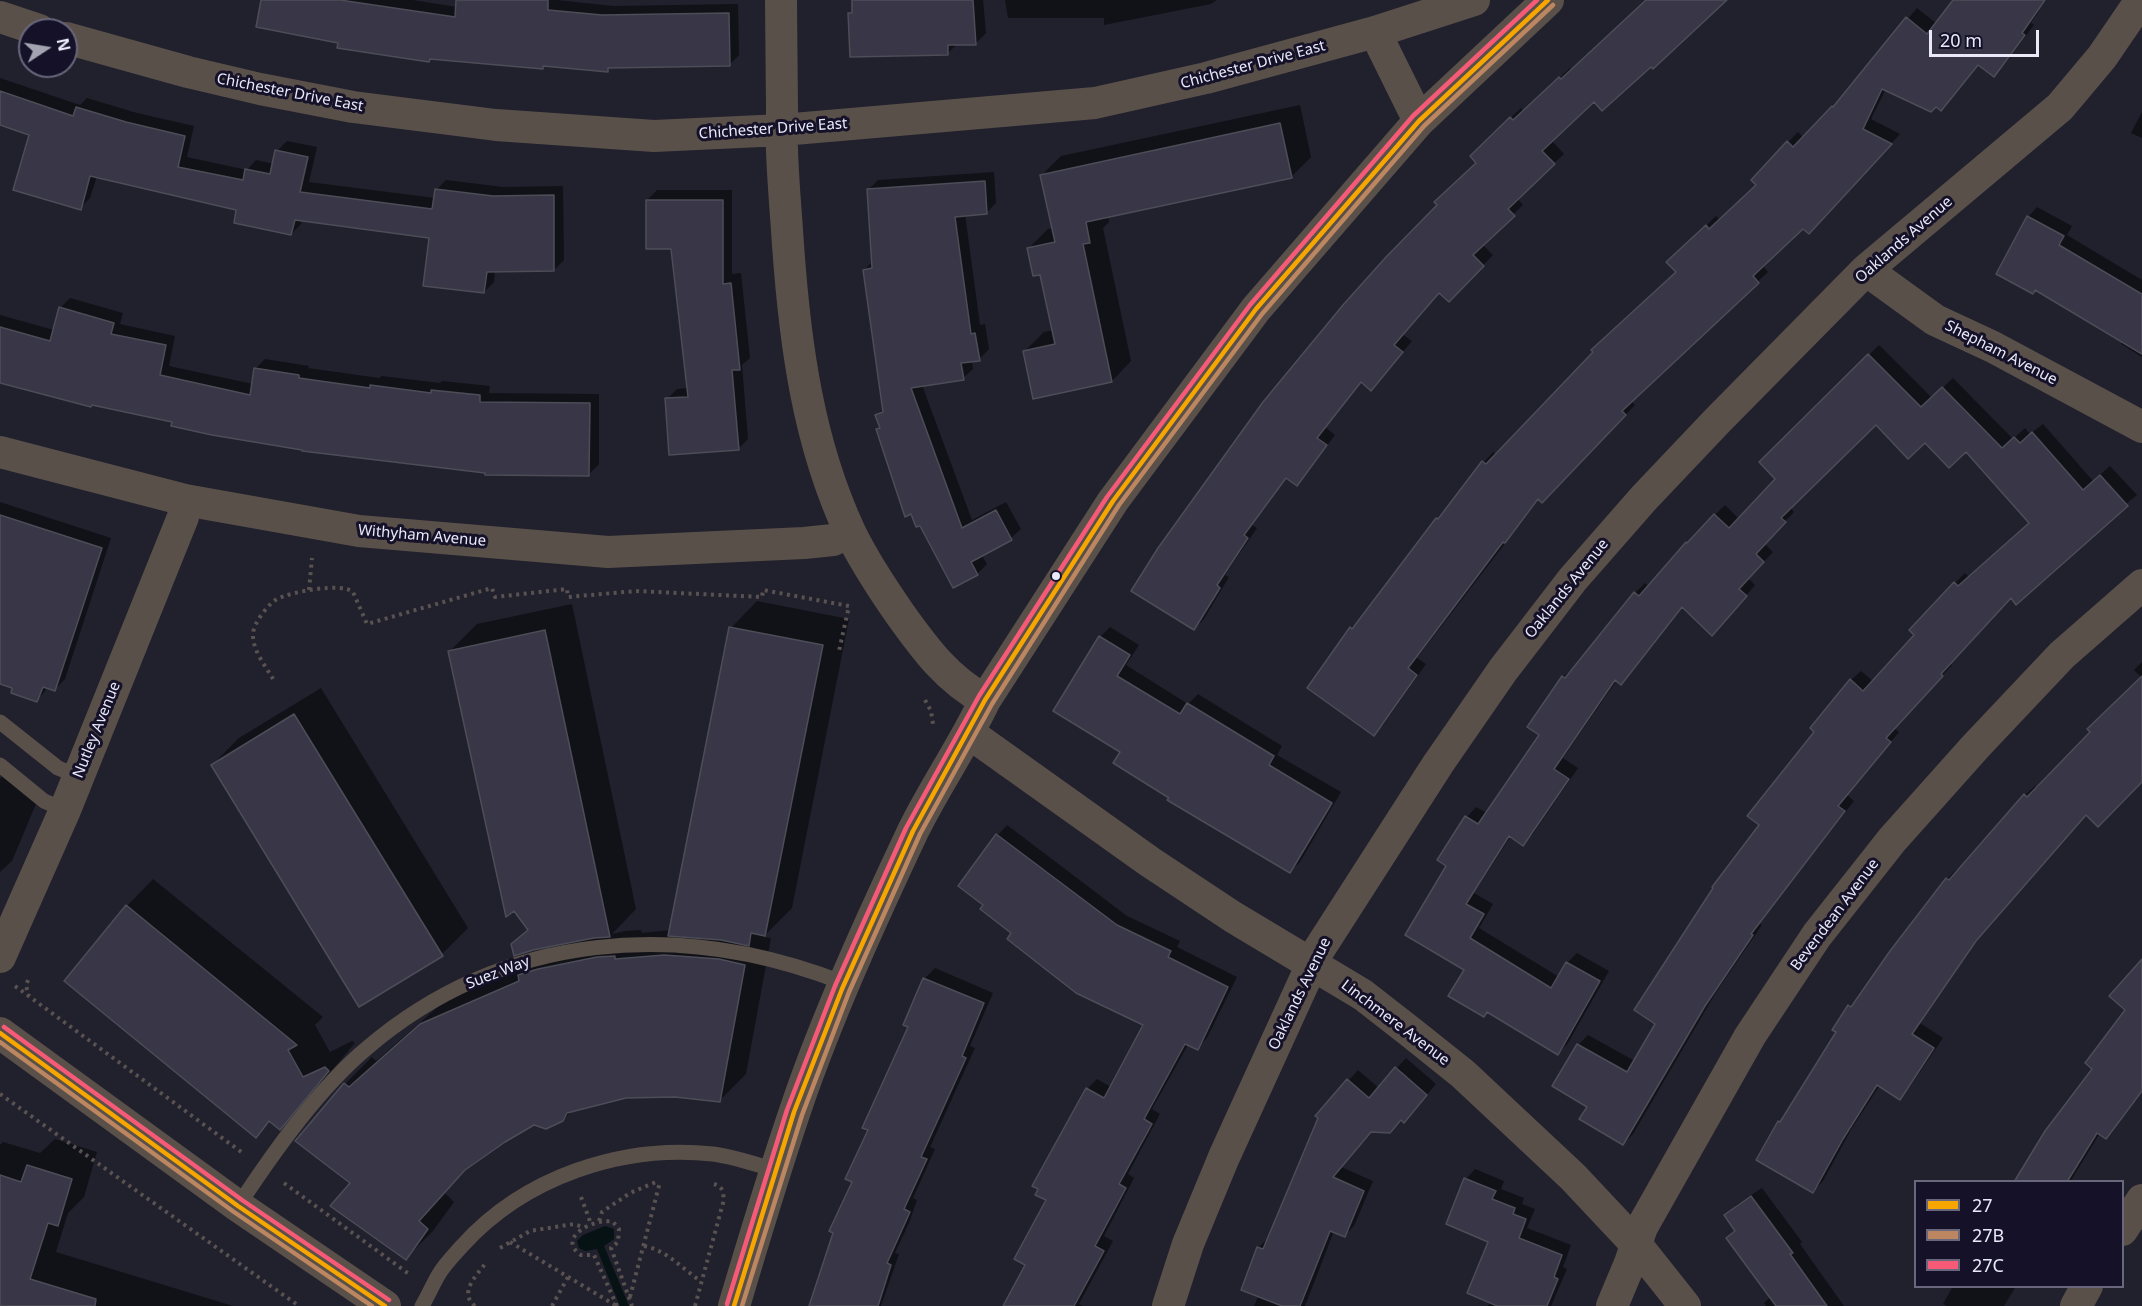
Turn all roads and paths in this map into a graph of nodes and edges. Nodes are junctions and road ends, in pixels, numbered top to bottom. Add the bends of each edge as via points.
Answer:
1 (781, 0) edge
2 (1474, 0) edge
3 (1548, 0) edge
4 (2141, 0) edge
5 (0, 17) edge
6 (18, 23) edge
7 (1375, 32) junction
8 (78, 41) edge
9 (1419, 121) junction
10 (782, 130) junction
11 (1866, 270) junction
12 (2142, 427) edge
13 (0, 452) edge
14 (185, 500) junction
15 (850, 532) junction
16 (313, 552) dead end
17 (2142, 585) edge
18 (309, 591) junction
19 (839, 651) dead end
20 (273, 679) dead end
21 (922, 694) dead end
22 (985, 700) junction
23 (0, 722) edge
24 (932, 730) dead end
25 (969, 733) junction
26 (0, 765) edge
27 (78, 776) junction
28 (65, 810) junction
29 (1312, 965) junction
30 (4, 969) edge
31 (844, 982) junction
32 (0, 1033) edge
33 (1, 1096) edge
34 (264, 1169) junction
35 (775, 1170) junction
36 (667, 1181) dead end
37 (660, 1182) junction
38 (708, 1182) dead end
39 (2142, 1200) edge
40 (238, 1206) junction
41 (599, 1221) junction
42 (584, 1227) junction
43 (2124, 1227) edge
44 (510, 1242) junction
45 (1635, 1243) junction
46 (644, 1246) junction
47 (494, 1253) dead end
48 (490, 1258) dead end
49 (568, 1277) junction
50 (701, 1281) junction
51 (2086, 1288) edge
52 (430, 1291) junction
53 (630, 1299) junction
54 (299, 1306) edge
55 (385, 1306) edge
56 (422, 1306) edge
57 (475, 1306) edge
58 (552, 1306) edge
59 (617, 1306) edge
60 (632, 1306) edge
61 (694, 1306) edge
62 (734, 1306) edge
63 (1168, 1306) edge
64 (1612, 1306) edge
65 (1685, 1306) edge
66 (2076, 1306) edge

1 - 10 street
2 - 7 street, Chichester Drive East
3 - 9 street
4 - 11 street, Oaklands Avenue via 2102,57 2060,107
5 - 6 street
7 - 9 street
7 - 10 street, Chichester Drive East via 1206,78 1095,103
8 - 10 street, Chichester Drive East via 260,89 353,107 496,125 654,136
9 - 22 street via 1256,309 1113,501
10 - 15 street via 795,325 805,396 825,467
11 - 12 street, Shepham Avenue via 1935,320
11 - 29 street, Oaklands Avenue via 1693,446 1573,579 1438,764
13 - 14 street, Withyham Avenue
14 - 15 street, Withyham Avenue via 358,531 608,552 804,543 833,540
14 - 27 street, Nutley Avenue via 183,517
15 - 22 street via 892,603 935,661
16 - 18 path
17 - 45 street, Bevendean Avenue via 2062,655 1976,746 1854,886 1750,1036
18 - 19 path via 350,589 367,624 492,588 495,597 567,589 568,597 636,591 762,597 764,590 849,606
18 - 20 path via 275,600 254,629 254,648
21 - 24 path via 931,711
22 - 25 street
23 - 27 lane via 58,768
25 - 29 street, Linchmere Avenue via 1150,862
25 - 31 street via 915,828
26 - 28 lane via 44,801
27 - 28 street, Nutley Avenue
28 - 30 street, Nutley Avenue
29 - 45 street, Linchmere Avenue via 1363,995 1463,1074 1573,1177
29 - 63 street, Oaklands Avenue via 1224,1157 1188,1244
30 - 34 path
31 - 34 lane, Suez Way via 778,959 680,944 583,949 501,968 440,997 367,1047 341,1071
31 - 35 street
32 - 40 street
33 - 54 path
34 - 40 lane, Suez Way
34 - 52 path
35 - 52 lane via 736,1158 696,1152 627,1156 596,1163 550,1180 485,1223 440,1273
35 - 62 street
36 - 37 path
37 - 41 path via 630,1193 602,1212
37 - 46 path
38 - 50 path via 717,1184 724,1193
39 - 43 street
40 - 55 street
41 - 42 path
41 - 53 path via 613,1222 619,1229 618,1242 611,1248
42 - 44 path via 574,1224 530,1231
42 - 59 path via 573,1237 573,1248 581,1255 594,1254
44 - 47 path
44 - 49 path
45 - 64 street, Bevendean Avenue
45 - 65 street, Linchmere Avenue
46 - 50 path via 665,1254
46 - 53 path
48 - 57 path via 469,1287 468,1297
49 - 58 path
49 - 59 path
50 - 61 path
51 - 66 street
52 - 56 lane
53 - 60 path

